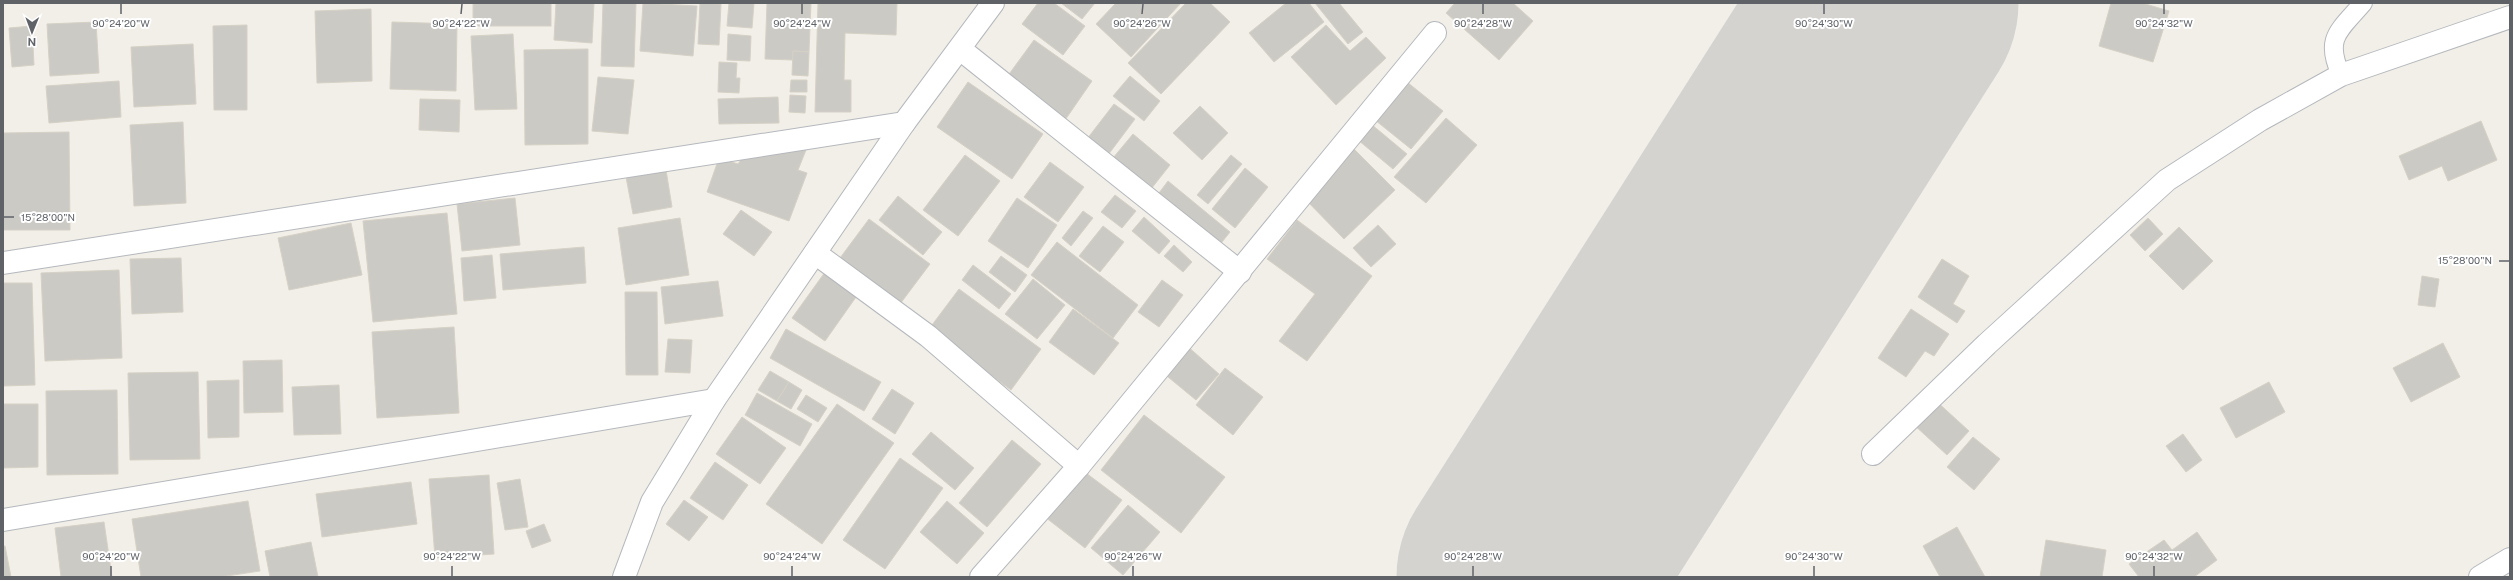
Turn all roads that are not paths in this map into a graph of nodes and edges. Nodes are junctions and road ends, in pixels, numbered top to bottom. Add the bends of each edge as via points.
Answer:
1 (993, 3) edge
2 (2363, 3) edge
3 (2510, 16) edge
4 (1435, 33) dead end
5 (960, 49) junction
6 (2341, 75) junction
7 (904, 123) junction
8 (815, 253) junction
9 (3, 263) edge
10 (1240, 272) junction
11 (714, 400) junction
12 (1873, 454) dead end
13 (1079, 466) junction
14 (3, 520) edge
15 (2510, 560) edge
16 (624, 577) edge
17 (981, 577) edge
18 (2480, 577) edge

1 - 5 street
2 - 6 lane via 2337,33 2333,44 2333,58
3 - 6 street
4 - 10 street
5 - 7 street
5 - 10 street
6 - 12 street via 2260,120 2167,180 1987,344
7 - 8 street
7 - 9 street
8 - 11 street
8 - 13 street via 928,336
10 - 13 street
11 - 14 street
11 - 16 street via 652,502
13 - 17 street
15 - 18 street

